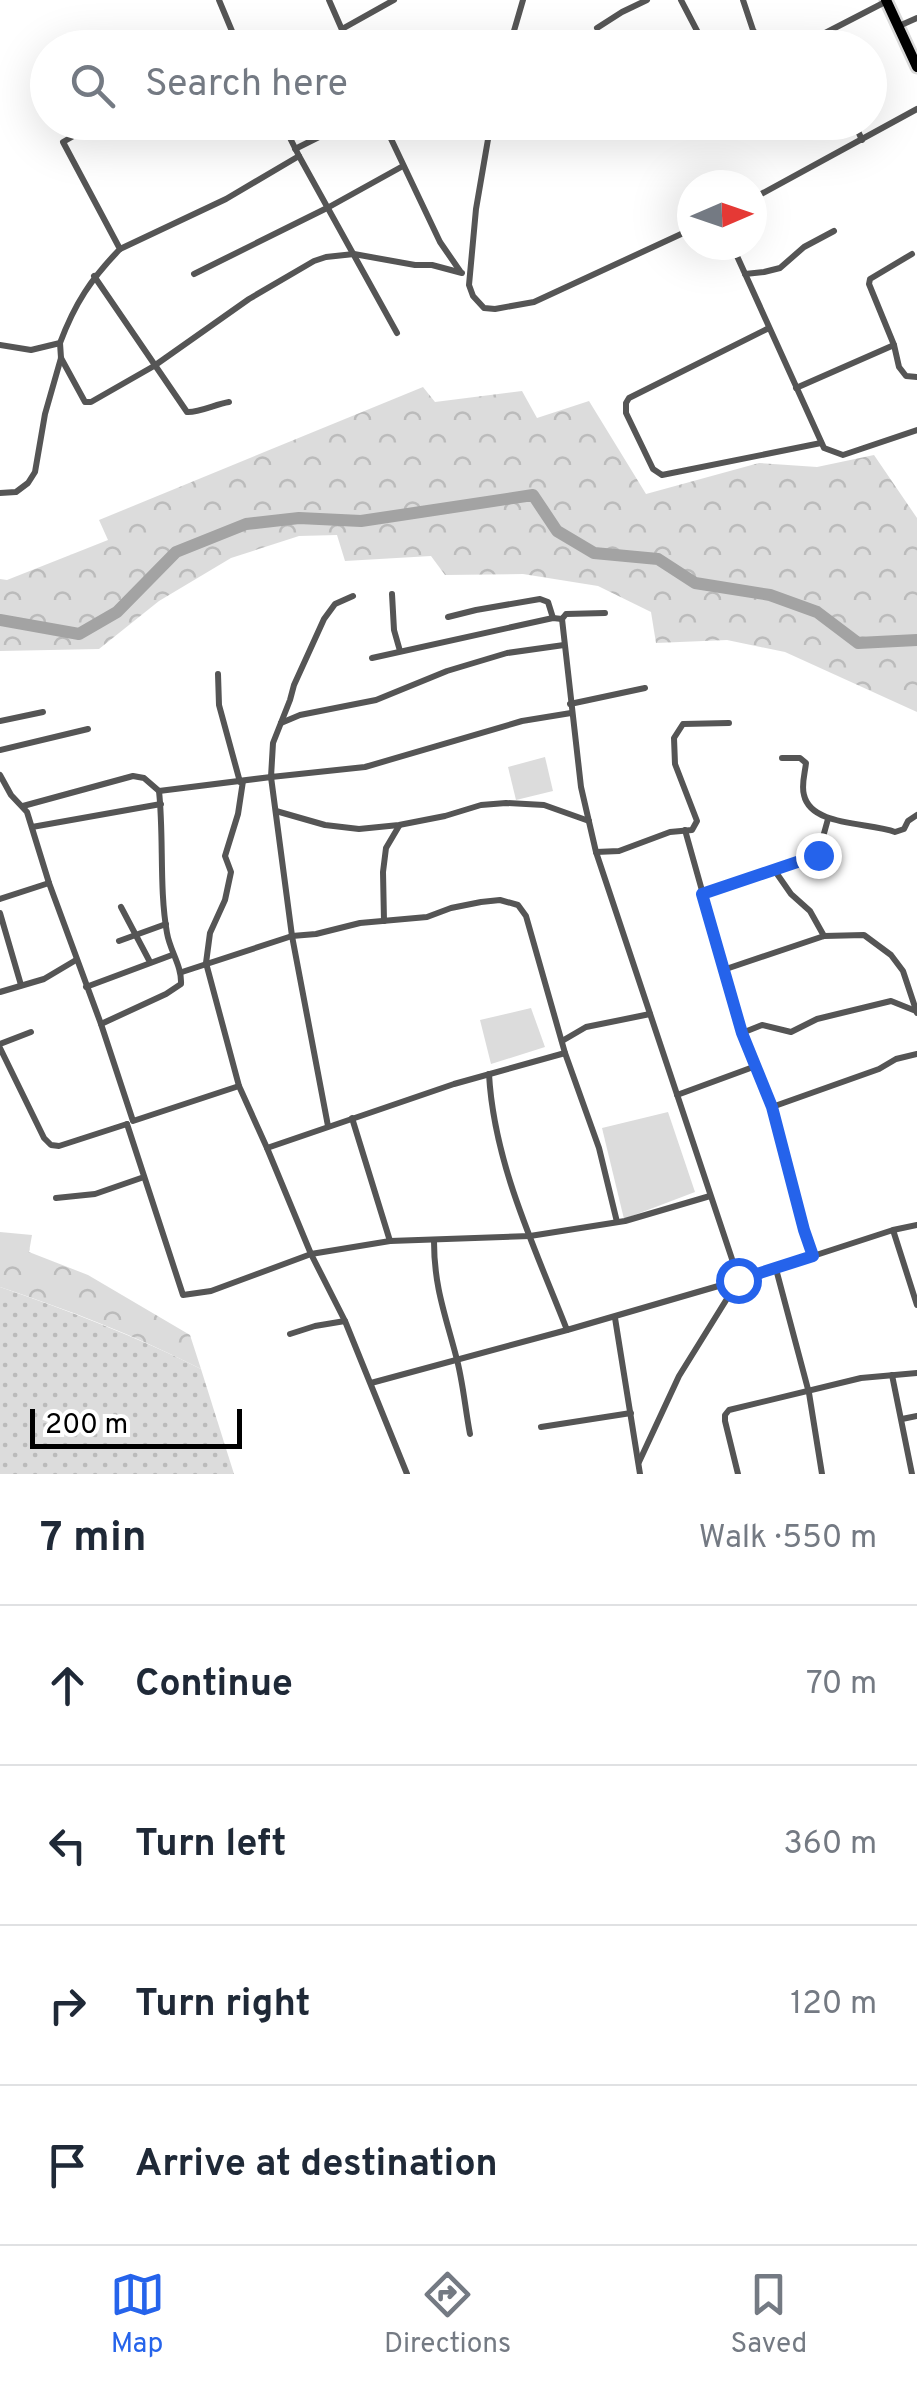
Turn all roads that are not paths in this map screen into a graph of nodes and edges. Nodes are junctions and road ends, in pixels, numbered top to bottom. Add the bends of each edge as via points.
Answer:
1 (219, 0) edge
2 (329, 0) edge
3 (394, 0) edge
4 (523, 0) edge
5 (647, 0) edge
6 (681, 0) edge
7 (743, 0) edge
8 (887, 1) edge
9 (917, 18) edge
10 (898, 26) junction
11 (597, 28) dead end
12 (342, 29) joint
13 (232, 30) edge
14 (514, 30) edge
15 (697, 30) edge
16 (753, 30) edge
17 (831, 30) edge
18 (917, 67) edge
19 (917, 109) edge
20 (887, 126) edge
21 (66, 140) edge
22 (291, 140) edge
23 (318, 140) edge
24 (391, 140) edge
25 (488, 140) edge
26 (862, 140) edge
27 (297, 152) junction
28 (403, 166) junction
29 (767, 191) edge
30 (329, 207) junction
31 (834, 231) dead end
32 (677, 236) edge
33 (120, 250) junction
34 (354, 254) junction
35 (912, 254) dead end
36 (739, 260) edge
37 (462, 273) junction
38 (194, 274) dead end
39 (745, 274) junction
40 (94, 276) junction
41 (469, 284) junction
42 (769, 328) junction
43 (397, 333) dead end
44 (60, 343) junction
45 (0, 345) edge
46 (894, 345) junction
47 (61, 358) junction
48 (154, 366) junction
49 (917, 377) edge
50 (796, 388) junction
51 (228, 402) dead end
52 (917, 430) edge
53 (821, 443) junction
54 (0, 493) edge
55 (392, 594) dead end
56 (353, 596) dead end
57 (605, 613) dead end
58 (448, 617) dead end
59 (557, 619) junction
60 (564, 645) junction
61 (400, 651) junction
62 (372, 658) dead end
63 (218, 674) dead end
64 (645, 688) dead end
65 (570, 708) junction
66 (43, 712) dead end
67 (0, 721) edge
68 (280, 723) junction
69 (730, 723) dead end
70 (88, 730) dead end
71 (0, 750) edge
72 (782, 758) dead end
73 (0, 775) edge
74 (271, 777) junction
75 (241, 782) junction
76 (160, 792) junction
77 (160, 804) junction
78 (23, 806) junction
79 (276, 810) junction
80 (917, 814) edge
81 (828, 819) junction
82 (589, 821) junction
83 (399, 825) junction
84 (32, 827) junction
85 (685, 830) junction
86 (596, 852) junction
87 (775, 871) junction
88 (49, 883) junction
89 (702, 894) junction
90 (0, 899) edge
91 (121, 906) dead end
92 (0, 913) edge
93 (384, 921) junction
94 (166, 924) junction
95 (136, 935) junction
96 (292, 936) junction
97 (824, 936) junction
98 (119, 940) dead end
99 (172, 954) junction
100 (76, 960) junction
101 (150, 962) junction
102 (206, 963) junction
103 (723, 970) junction
104 (903, 971) junction
105 (182, 972) junction
106 (917, 975) edge
107 (22, 985) junction
108 (86, 987) junction
109 (911, 990) junction
110 (0, 992) edge
111 (917, 1012) edge
112 (650, 1014) junction
113 (101, 1024) junction
114 (31, 1032) dead end
115 (742, 1033) junction
116 (561, 1042) junction
117 (0, 1046) edge
118 (564, 1053) junction
119 (917, 1054) edge
120 (756, 1066) junction
121 (489, 1074) junction
122 (239, 1086) junction
123 (677, 1095) junction
124 (772, 1107) junction
125 (352, 1118) junction
126 (130, 1122) junction
127 (328, 1126) junction
128 (267, 1148) junction
129 (144, 1176) junction
130 (710, 1196) junction
131 (56, 1198) dead end
132 (617, 1222) junction
133 (917, 1225) edge
134 (893, 1230) junction
135 (530, 1236) junction
136 (390, 1241) junction
137 (434, 1241) junction
138 (312, 1254) junction
139 (813, 1256) junction
140 (776, 1269) junction
141 (738, 1280) junction
142 (917, 1305) edge
143 (614, 1318) junction
144 (344, 1321) junction
145 (567, 1330) junction
146 (290, 1334) dead end
147 (457, 1358) junction
148 (917, 1372) edge
149 (892, 1375) junction
150 (371, 1383) junction
151 (809, 1393) junction
152 (631, 1413) junction
153 (917, 1416) edge
154 (902, 1419) junction
155 (541, 1427) dead end
156 (470, 1434) dead end
157 (639, 1462) junction
158 (406, 1474) edge
159 (640, 1474) edge
160 (738, 1474) edge
161 (822, 1474) edge
162 (912, 1474) edge

1 - 13 street
2 - 12 street
3 - 12 street
4 - 14 street
5 - 11 street
6 - 15 street
7 - 16 street
8 - 10 main road
8 - 17 street
9 - 10 street
10 - 18 main road
19 - 20 street
21 - 33 street
22 - 27 street
23 - 27 street
24 - 28 street
25 - 41 street
26 - 29 street
27 - 30 street
27 - 33 street via 226,199
28 - 30 street
28 - 37 street
30 - 34 street
30 - 38 street
31 - 39 street via 780,268
32 - 41 street via 534,302 484,308
33 - 40 street
34 - 37 street
34 - 43 street
34 - 48 street via 314,261
35 - 46 street via 869,284
36 - 39 street
37 - 41 street
39 - 42 street
40 - 44 street
40 - 48 street
42 - 50 street
42 - 53 street via 629,398 626,412 662,475
44 - 45 street via 31,350
44 - 47 street
46 - 49 street via 899,367
46 - 50 street
47 - 48 street via 85,402
47 - 54 street via 35,472 16,492
48 - 51 street via 188,412
50 - 53 street
52 - 53 street via 842,454
55 - 61 street
56 - 68 street via 324,618
57 - 59 street
58 - 59 street via 540,600
59 - 60 street
59 - 61 street
60 - 65 street
60 - 68 street via 507,653 376,700
61 - 62 street
63 - 75 street
64 - 65 street
65 - 74 street via 365,767
65 - 82 street
66 - 67 street
68 - 74 street
69 - 85 street via 683,724 674,738 674,764 697,821
70 - 71 street
72 - 81 street via 806,763 805,800
73 - 78 street
74 - 75 street
74 - 79 street
75 - 76 street
75 - 102 street via 225,856 231,872
76 - 77 street
76 - 78 street via 134,776
77 - 84 street
77 - 94 street
78 - 84 street
79 - 83 street via 325,826
79 - 96 street
80 - 81 street via 895,832
81 - 87 street via 818,855
82 - 83 street via 544,805 506,803
82 - 86 street
83 - 93 street via 386,848
84 - 88 street
85 - 86 street
85 - 89 street
86 - 112 street
87 - 89 street
87 - 97 street
88 - 90 street
88 - 100 street
89 - 103 street
91 - 95 street
92 - 107 street
93 - 96 street
93 - 116 street via 427,918 481,902 518,904
94 - 95 street
94 - 99 street
95 - 98 street
95 - 101 street
96 - 102 street
96 - 127 street
97 - 103 street
97 - 104 street via 864,935
99 - 101 street
99 - 105 street
100 - 107 street
100 - 108 street
101 - 108 street
102 - 105 street
102 - 122 street
103 - 115 street
104 - 106 street
104 - 109 street
105 - 113 street via 181,984 166,994
106 - 109 street
107 - 110 street
108 - 113 street
109 - 111 street
111 - 115 street via 890,1001 791,1032 762,1025
112 - 116 street via 586,1027
112 - 123 street
113 - 126 street
114 - 117 street
115 - 120 street
116 - 118 street
117 - 126 street via 51,1145
118 - 121 street
118 - 132 street
119 - 124 street
120 - 123 street
120 - 124 street
121 - 125 street
121 - 135 street via 507,1174
122 - 126 street
122 - 128 street
123 - 130 street
124 - 139 street
125 - 127 street
125 - 136 street
126 - 129 street
127 - 128 street
128 - 138 street
129 - 131 street via 95,1194
129 - 138 street via 183,1295
130 - 132 street
130 - 141 street
132 - 135 street
133 - 134 street
134 - 139 street
134 - 142 street
135 - 137 street
135 - 145 street
136 - 137 street
136 - 138 street
137 - 147 street via 434,1272
138 - 144 street
139 - 140 street
140 - 141 street
140 - 151 street
141 - 143 street
141 - 157 street via 679,1376
143 - 145 street
143 - 152 street
144 - 146 street
144 - 150 street
145 - 147 street
147 - 150 street
147 - 156 street
148 - 149 street
149 - 151 street
149 - 154 street
150 - 158 street
151 - 160 street via 729,1410 724,1421
151 - 161 street
152 - 155 street
152 - 157 street
153 - 154 street
154 - 162 street
157 - 159 street

